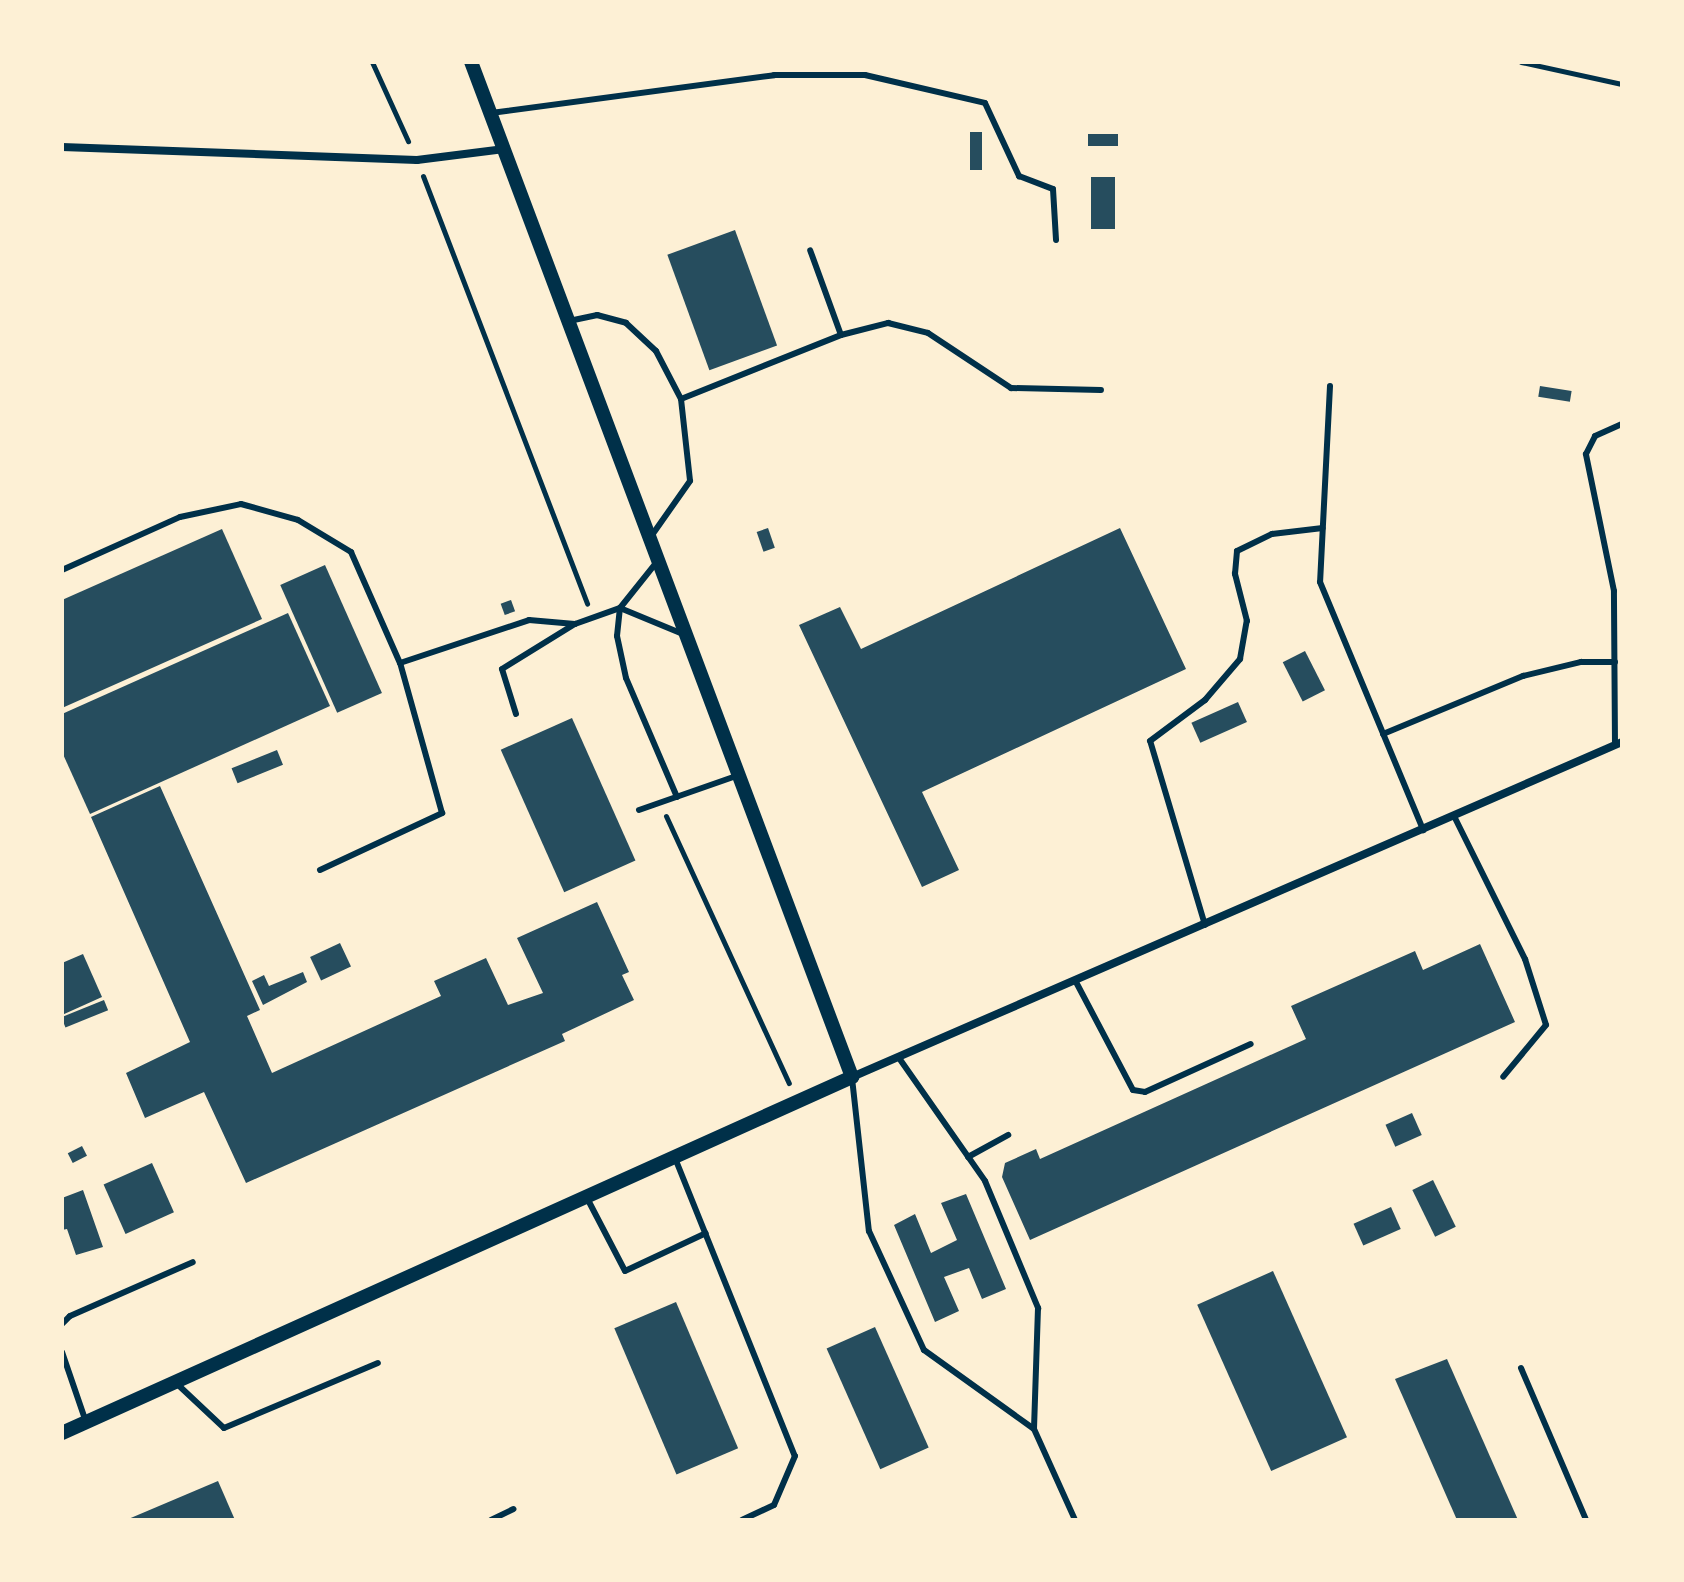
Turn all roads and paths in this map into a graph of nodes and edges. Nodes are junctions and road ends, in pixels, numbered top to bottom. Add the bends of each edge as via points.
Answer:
1 (372, 62) edge
2 (471, 62) edge
3 (1521, 62) edge
4 (1622, 84) edge
5 (491, 113) junction
6 (62, 147) edge
7 (505, 148) junction
8 (417, 160) junction
9 (1056, 240) dead end
10 (810, 250) dead end
11 (569, 321) junction
12 (841, 335) junction
13 (1330, 386) dead end
14 (1101, 390) dead end
15 (681, 399) junction
16 (1622, 424) edge
17 (1323, 528) junction
18 (650, 538) junction
19 (658, 560) junction
20 (62, 570) edge
21 (620, 608) junction
22 (591, 617) junction
23 (575, 624) junction
24 (686, 636) junction
25 (1615, 662) junction
26 (400, 663) junction
27 (516, 714) dead end
28 (1383, 734) junction
29 (1618, 743) edge
30 (739, 775) junction
31 (677, 797) junction
32 (661, 802) junction
33 (639, 810) dead end
34 (1454, 816) junction
35 (1423, 830) junction
36 (320, 870) dead end
37 (1205, 925) junction
38 (1076, 982) junction
39 (1251, 1044) dead end
40 (899, 1058) junction
41 (852, 1077) junction
42 (1503, 1077) dead end
43 (798, 1103) junction
44 (1008, 1135) dead end
45 (968, 1157) junction
46 (675, 1158) junction
47 (587, 1198) junction
48 (706, 1233) junction
49 (193, 1262) dead end
50 (62, 1324) edge
51 (62, 1352) edge
52 (378, 1363) dead end
53 (1521, 1368) dead end
54 (175, 1382) junction
55 (86, 1422) junction
56 (1034, 1429) junction
57 (62, 1433) edge
58 (514, 1509) dead end
59 (491, 1520) edge
60 (742, 1520) edge
61 (1075, 1520) edge
62 (1586, 1520) edge

1 - 8 path
2 - 5 street
3 - 4 path
5 - 7 street
5 - 9 lane via 774,75 865,75 985,103 1019,176 1053,189
6 - 8 street
7 - 8 street
7 - 11 street
8 - 22 path
10 - 12 lane
11 - 15 lane via 597,315 626,323 656,351
11 - 18 street
12 - 14 lane via 888,323 928,333 1011,388
12 - 15 lane
13 - 17 lane
15 - 18 lane via 690,481
16 - 25 lane via 1595,436 1586,454 1614,591
17 - 28 lane via 1320,582
17 - 37 lane via 1272,534 1237,551 1235,574 1247,621 1240,659 1205,700 1150,741
18 - 19 street
19 - 21 lane
19 - 24 street
20 - 26 lane via 180,517 241,504 298,520 351,552
21 - 22 lane
21 - 24 lane
21 - 31 lane via 617,636 626,678
22 - 23 lane
23 - 26 lane via 529,620
23 - 27 lane via 502,669
24 - 30 street
25 - 28 lane via 1581,662 1523,676
25 - 29 lane
26 - 36 lane via 442,813
28 - 35 lane
29 - 34 street
30 - 31 lane
30 - 41 street
31 - 32 lane
32 - 33 lane
32 - 43 path
34 - 35 street
34 - 42 lane via 1525,959 1546,1025
35 - 37 street
37 - 38 street
38 - 39 lane via 1133,1090 1145,1092
38 - 40 street
40 - 41 street
40 - 45 lane
41 - 43 street
41 - 56 lane via 869,1231 924,1350
43 - 46 street
44 - 45 lane
45 - 56 lane via 985,1181 1038,1308
46 - 47 street
46 - 48 lane
47 - 48 lane via 625,1271
47 - 54 street
48 - 60 lane via 795,1456 774,1505
49 - 50 lane
51 - 55 lane
52 - 54 lane via 224,1428
53 - 62 lane
54 - 55 street
55 - 57 street
56 - 61 lane
58 - 59 lane

